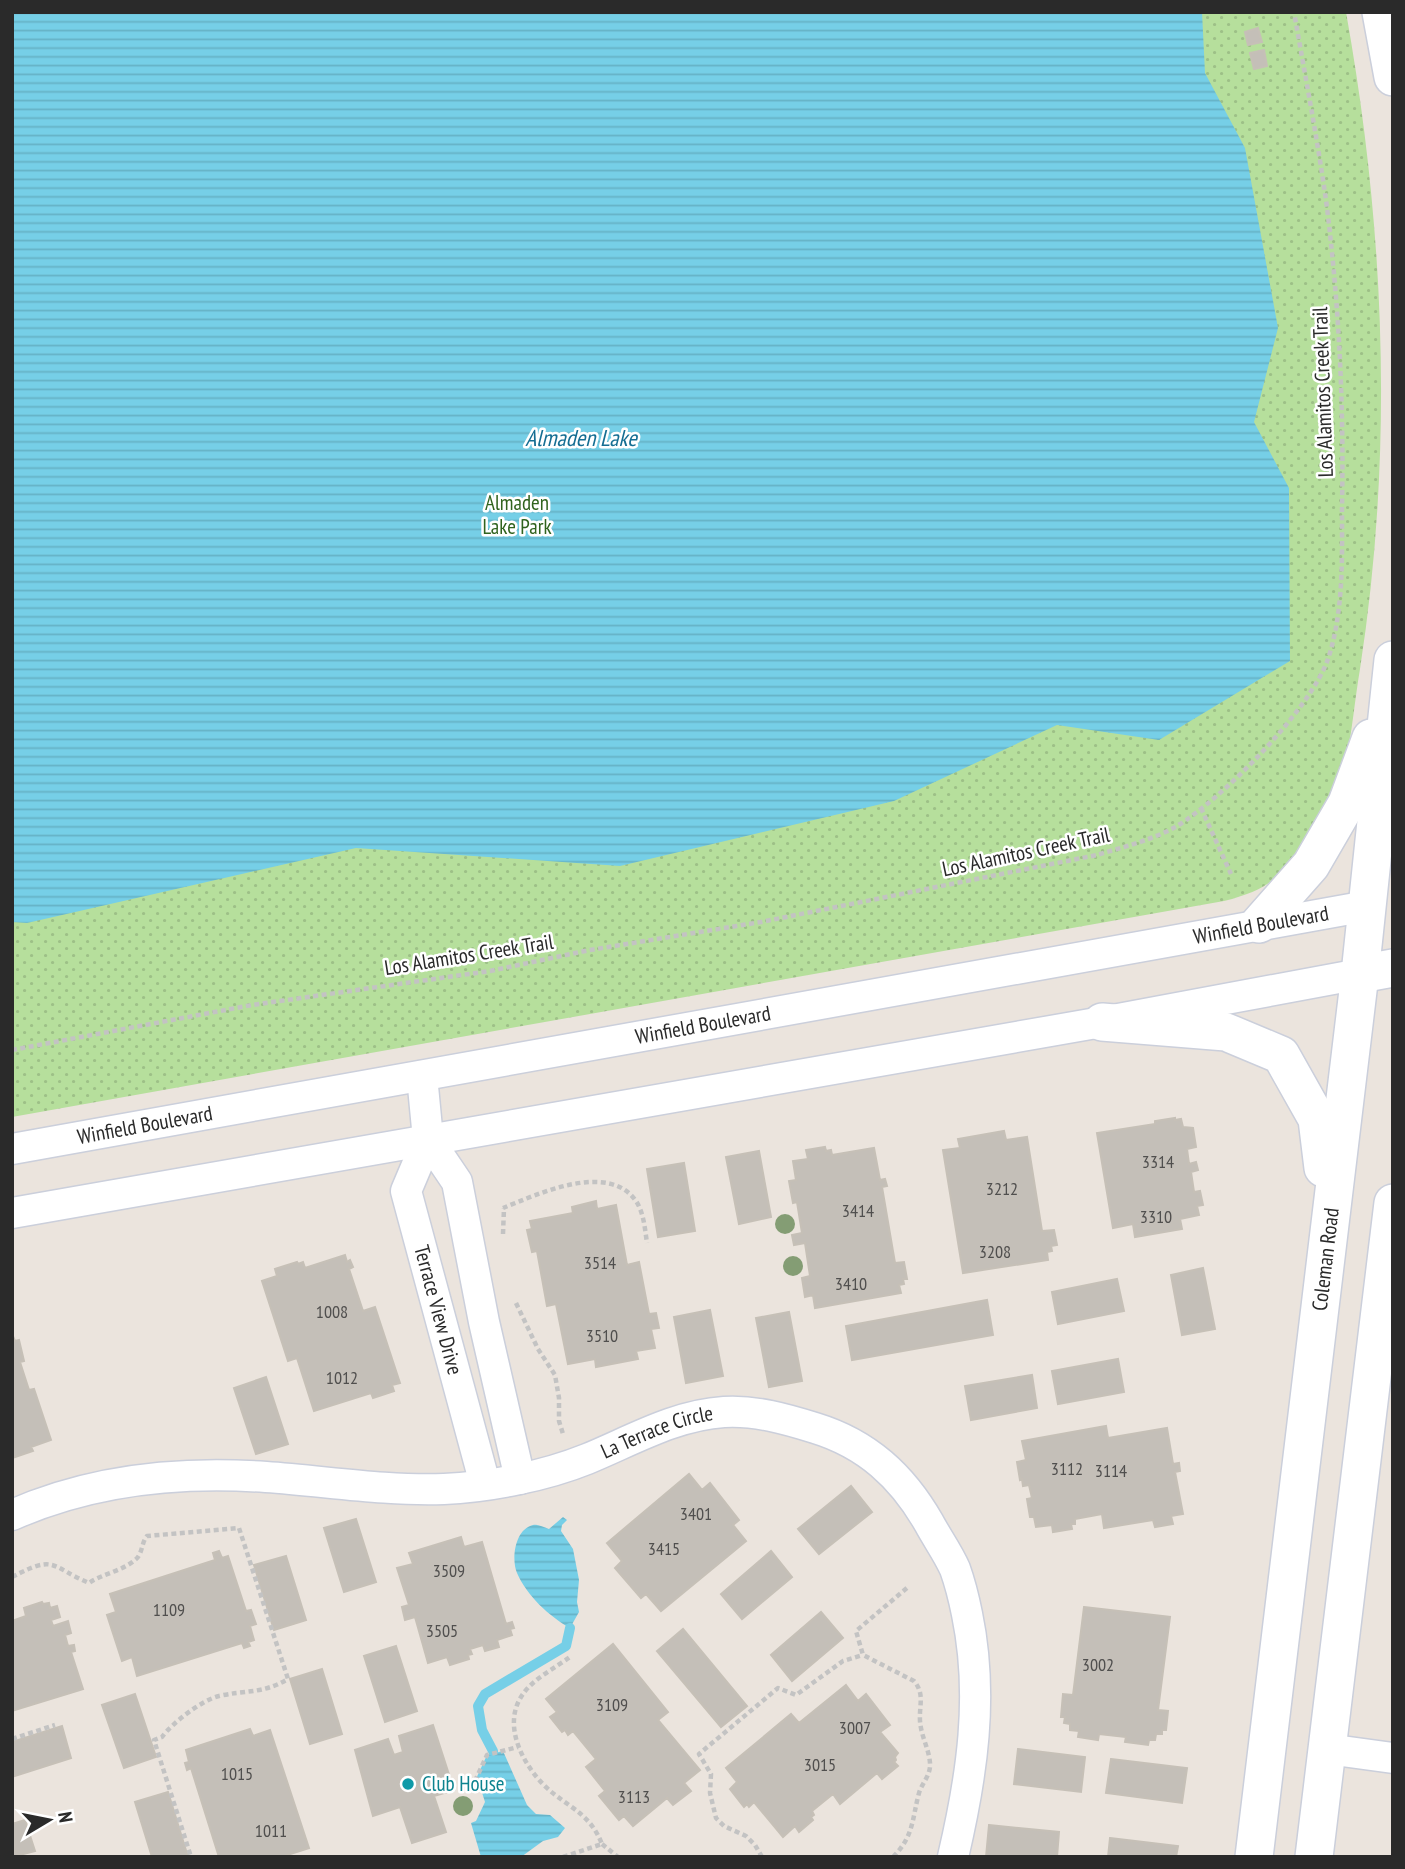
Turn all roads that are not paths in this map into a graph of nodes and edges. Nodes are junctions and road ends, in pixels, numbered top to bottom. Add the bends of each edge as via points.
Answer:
1 (1381, 12) edge
2 (1393, 77) edge
3 (1392, 672) edge
4 (1380, 904) edge
5 (1258, 925) junction
6 (1376, 971) edge
7 (1102, 1022) junction
8 (422, 1076) junction
9 (428, 1139) junction
10 (12, 1149) edge
11 (1393, 1203) edge
12 (12, 1213) edge
13 (1329, 1228) junction
14 (520, 1479) junction
15 (485, 1484) junction
16 (12, 1515) edge
17 (1326, 1749) junction
18 (1393, 1758) edge
19 (953, 1857) edge
20 (1254, 1857) edge
21 (1314, 1857) edge

1 - 2 street
3 - 4 street, Coleman Road
3 - 5 street via 1347,803 1311,865
4 - 5 street, Winfield Boulevard
4 - 6 street, Coleman Road
5 - 8 street, Winfield Boulevard
6 - 7 street
6 - 13 street, Coleman Road
7 - 9 street
7 - 13 street via 1226,1032 1281,1055 1317,1119
8 - 9 street, Terrace View Drive
8 - 10 street, Winfield Boulevard
9 - 12 street
9 - 14 street, Terrace View Drive via 457,1182
9 - 15 street, Terrace View Drive via 406,1191
11 - 17 street
13 - 20 street, Coleman Road
14 - 15 street, La Terrace Circle
14 - 19 street, La Terrace Circle via 584,1461 665,1425 725,1412 780,1418 836,1434 864,1449 918,1505 955,1569 965,1604 977,1697 973,1758
15 - 16 street, La Terrace Circle via 392,1489 261,1477 170,1476 97,1488
17 - 18 street
17 - 21 street

